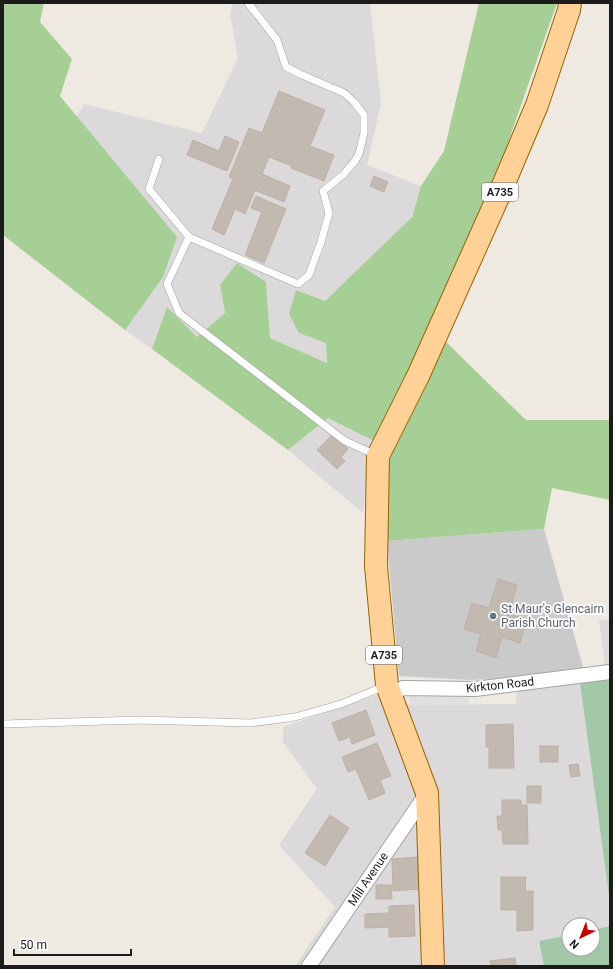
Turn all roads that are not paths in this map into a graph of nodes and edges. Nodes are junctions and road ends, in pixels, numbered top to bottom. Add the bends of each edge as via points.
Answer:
1 (248, 3) edge
2 (570, 3) edge
3 (159, 160) dead end
4 (189, 237) junction
5 (378, 456) junction
6 (610, 672) edge
7 (389, 689) junction
8 (3, 724) edge
9 (427, 793) junction
10 (309, 966) edge
11 (433, 966) edge

1 - 4 lane via 277,40 286,67 344,93 354,102 364,115 361,147 355,162 323,191 329,213 325,228 309,275 298,284
2 - 5 main road, A735 via 537,105 511,168 418,376
3 - 4 lane via 149,190
4 - 5 lane via 167,284 179,313 345,441
5 - 7 main road, A735 via 376,566
6 - 7 street, Kirkton Road via 475,689
7 - 8 lane via 295,717 251,723 140,720
7 - 9 main road, A735
9 - 10 street, Mill Avenue
9 - 11 main road, A735

